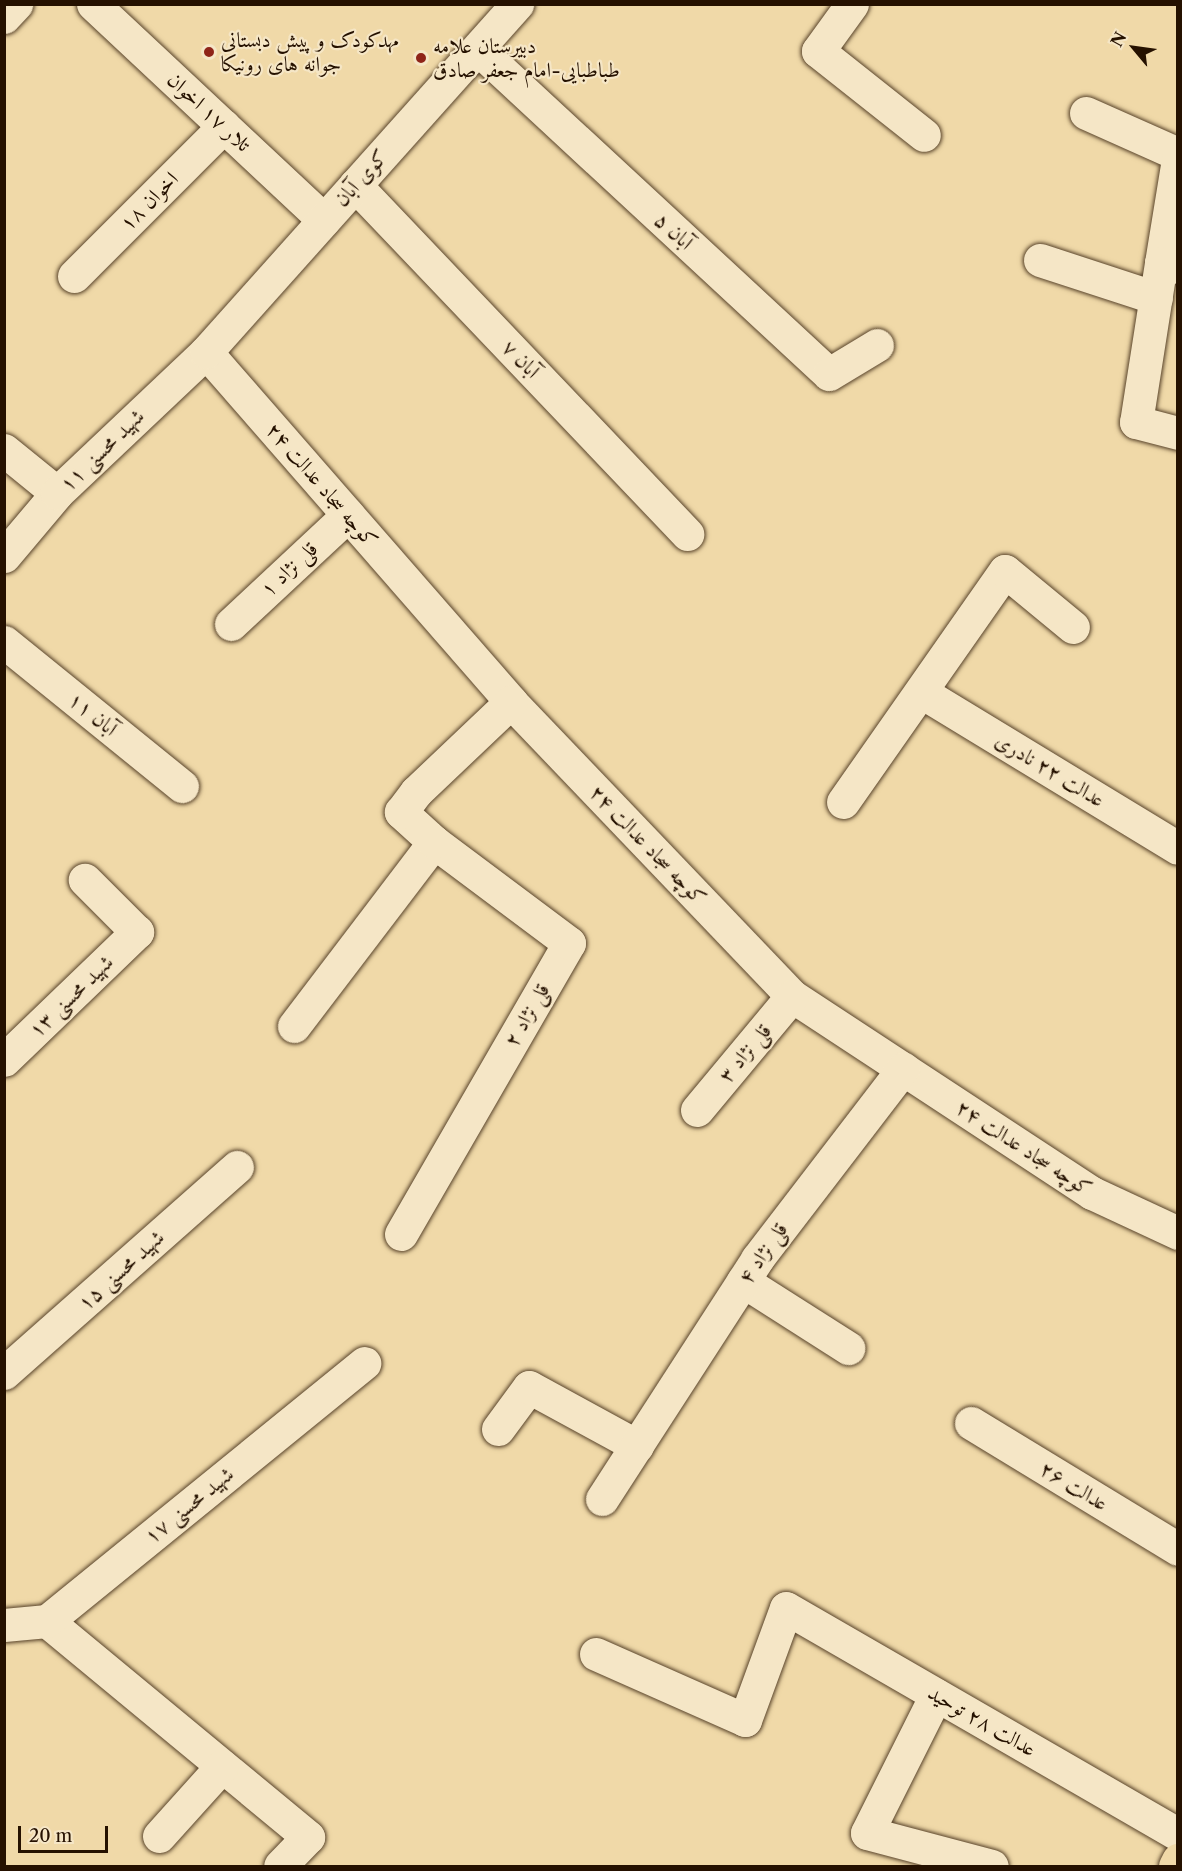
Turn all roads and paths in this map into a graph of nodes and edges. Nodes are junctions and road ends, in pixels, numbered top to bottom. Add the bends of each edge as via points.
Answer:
1 (15, 4) edge
2 (93, 4) edge
3 (517, 4) edge
4 (852, 4) edge
5 (4, 17) edge
6 (478, 49) junction
7 (1086, 113) dead end
8 (224, 126) junction
9 (924, 135) dead end
10 (1178, 157) edge
11 (355, 185) junction
12 (324, 220) junction
13 (1040, 260) dead end
14 (1169, 265) edge
15 (74, 276) dead end
16 (1156, 298) junction
17 (877, 345) dead end
18 (206, 352) junction
19 (1178, 433) edge
20 (4, 450) edge
21 (57, 493) junction
22 (348, 514) junction
23 (687, 534) dead end
24 (4, 556) edge
25 (231, 624) dead end
26 (1072, 627) dead end
27 (4, 642) edge
28 (923, 693) junction
29 (511, 702) junction
30 (182, 786) dead end
31 (843, 802) dead end
32 (434, 842) junction
33 (1177, 846) edge
34 (85, 880) dead end
35 (792, 996) junction
36 (294, 1026) dead end
37 (4, 1060) edge
38 (903, 1069) junction
39 (697, 1110) dead end
40 (237, 1167) dead end
41 (1178, 1233) edge
42 (401, 1234) dead end
43 (743, 1281) junction
44 (848, 1348) dead end
45 (365, 1363) dead end
46 (4, 1373) edge
47 (971, 1423) dead end
48 (498, 1429) dead end
49 (637, 1446) junction
50 (602, 1499) dead end
51 (1178, 1549) edge
52 (47, 1621) junction
53 (4, 1625) edge
54 (596, 1653) dead end
55 (936, 1695) junction
56 (222, 1766) junction
57 (1178, 1834) edge
58 (159, 1836) dead end
59 (1178, 1860) edge
60 (280, 1866) edge
61 (992, 1866) edge
62 (1175, 1866) edge

1 - 5 street
2 - 8 street, تلار ۱۷ اخوان
3 - 6 street, کوی آبان
4 - 9 street via 818,51
6 - 11 street, کوی آبان
6 - 17 street, آبان ۵ via 829,374
7 - 10 street
8 - 12 street, تلار ۱۷ اخوان
8 - 15 street, اخوان ۱۸
10 - 14 street
11 - 12 street, کوی آبان
11 - 23 street, آبان ۷
12 - 18 street, کوی آبان
13 - 16 street
14 - 16 street
16 - 19 street via 1136,422
18 - 21 street, شهید محسنی ۱۱
18 - 22 street, کوچه سجاد عدالت ۲۴
20 - 21 street
21 - 24 street, شهید محسنی ۱۱
22 - 25 street, قلی نژاد ۱
22 - 29 street, کوچه سجاد عدالت ۲۴
26 - 28 street via 1005,571
27 - 30 street, آبان ۱۱
28 - 31 street
28 - 33 street, عدالت ۲۲ نادری
29 - 32 street, قلی نژاد ۲ via 416,792 401,812
29 - 35 street, کوچه سجاد عدالت ۲۴
32 - 36 street
32 - 42 street, قلی نژاد ۲ via 569,943
34 - 37 street, شهید محسنی ۱۳ via 137,932
35 - 38 street, کوچه سجاد عدالت ۲۴
35 - 39 street, قلی نژاد ۳
38 - 41 street, کوچه سجاد عدالت ۲۴ via 1092,1193
38 - 43 street, قلی نژاد ۴
40 - 46 street, شهید محسنی ۱۵
43 - 44 street
43 - 49 street, قلی نژاد ۴
45 - 52 street, شهید محسنی ۱۷
47 - 51 street, عدالت ۲۶
48 - 49 street via 529,1387
49 - 50 street, قلی نژاد ۴
52 - 53 street
52 - 56 street
54 - 55 street, عدالت ۲۸ توحید via 745,1720 786,1608
55 - 57 street, عدالت ۲۸ توحید
55 - 61 street via 867,1833
56 - 58 street
56 - 60 street via 308,1837
59 - 62 main road

